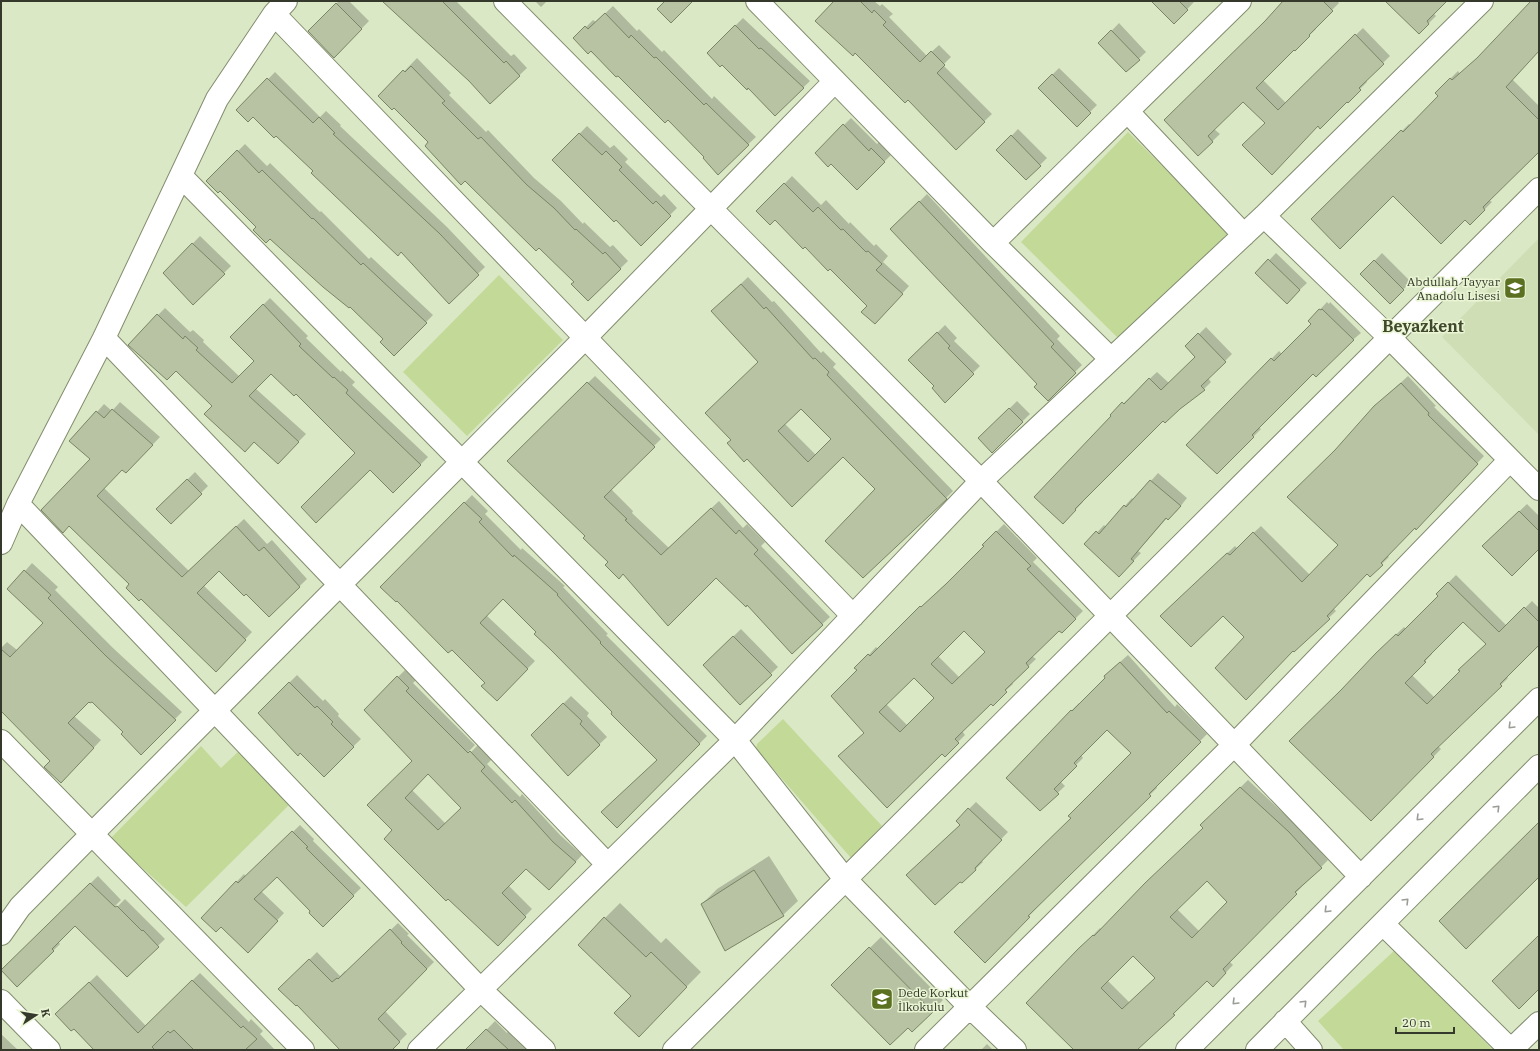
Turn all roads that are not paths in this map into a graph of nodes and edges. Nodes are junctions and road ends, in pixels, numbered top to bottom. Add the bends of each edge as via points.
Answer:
1 (505, 1) edge
2 (757, 1) edge
3 (1240, 1) edge
4 (1482, 1) edge
5 (280, 7) edge
6 (835, 81) junction
7 (1128, 112) junction
8 (181, 176) junction
9 (1539, 189) edge
10 (711, 209) junction
11 (1264, 216) junction
12 (1244, 235) junction
13 (993, 243) junction
14 (586, 337) junction
15 (1389, 337) junction
16 (104, 338) junction
17 (1112, 359) junction
18 (1510, 460) junction
19 (462, 461) junction
20 (980, 482) junction
21 (1539, 489) edge
22 (18, 504) junction
23 (1, 543) edge
24 (339, 584) junction
25 (853, 616) junction
26 (1109, 616) junction
27 (1539, 699) edge
28 (214, 710) junction
29 (735, 740) junction
30 (1, 741) edge
31 (1234, 745) junction
32 (1539, 766) edge
33 (92, 834) junction
34 (607, 864) junction
35 (1361, 877) junction
36 (845, 879) junction
37 (1383, 924) junction
38 (1, 934) edge
39 (480, 989) junction
40 (1, 1001) edge
41 (969, 1006) junction
42 (1285, 1022) junction
43 (1539, 1023) edge
44 (49, 1050) edge
45 (303, 1050) edge
46 (419, 1050) edge
47 (544, 1050) edge
48 (674, 1050) edge
49 (926, 1050) edge
50 (1015, 1050) edge
51 (1187, 1050) edge
52 (1257, 1050) edge
53 (1311, 1050) edge
54 (1511, 1050) edge

1 - 10 street
2 - 6 street
3 - 7 street
4 - 11 street
5 - 8 street via 217,99
5 - 14 street
6 - 10 street
6 - 13 street
7 - 12 street
7 - 13 street
8 - 16 street
8 - 19 street
9 - 15 street
10 - 14 street
10 - 20 street
11 - 12 street
11 - 15 street
12 - 17 street
13 - 17 street
14 - 19 street
14 - 25 street
15 - 18 street
15 - 26 street
16 - 22 street
16 - 24 street
17 - 20 street
18 - 21 street
18 - 31 street
19 - 24 street
19 - 29 street
20 - 25 street
20 - 26 street
22 - 23 street
22 - 28 street
24 - 28 street
24 - 34 street
25 - 29 street
26 - 31 street
26 - 36 street
27 -> 35 street
28 - 33 street
28 - 39 street
29 - 34 street
29 - 36 street
30 - 33 street
31 - 35 street
31 - 41 street
37 -> 32 street
33 - 38 street via 20,907
33 - 45 street
34 - 39 street
35 -> 51 street
36 - 41 street
36 - 48 street
42 -> 37 street
37 - 54 street
39 - 46 street
39 - 47 street
40 - 44 street
41 - 49 street
41 - 50 street
42 - 52 street
42 - 53 street
43 - 54 street

